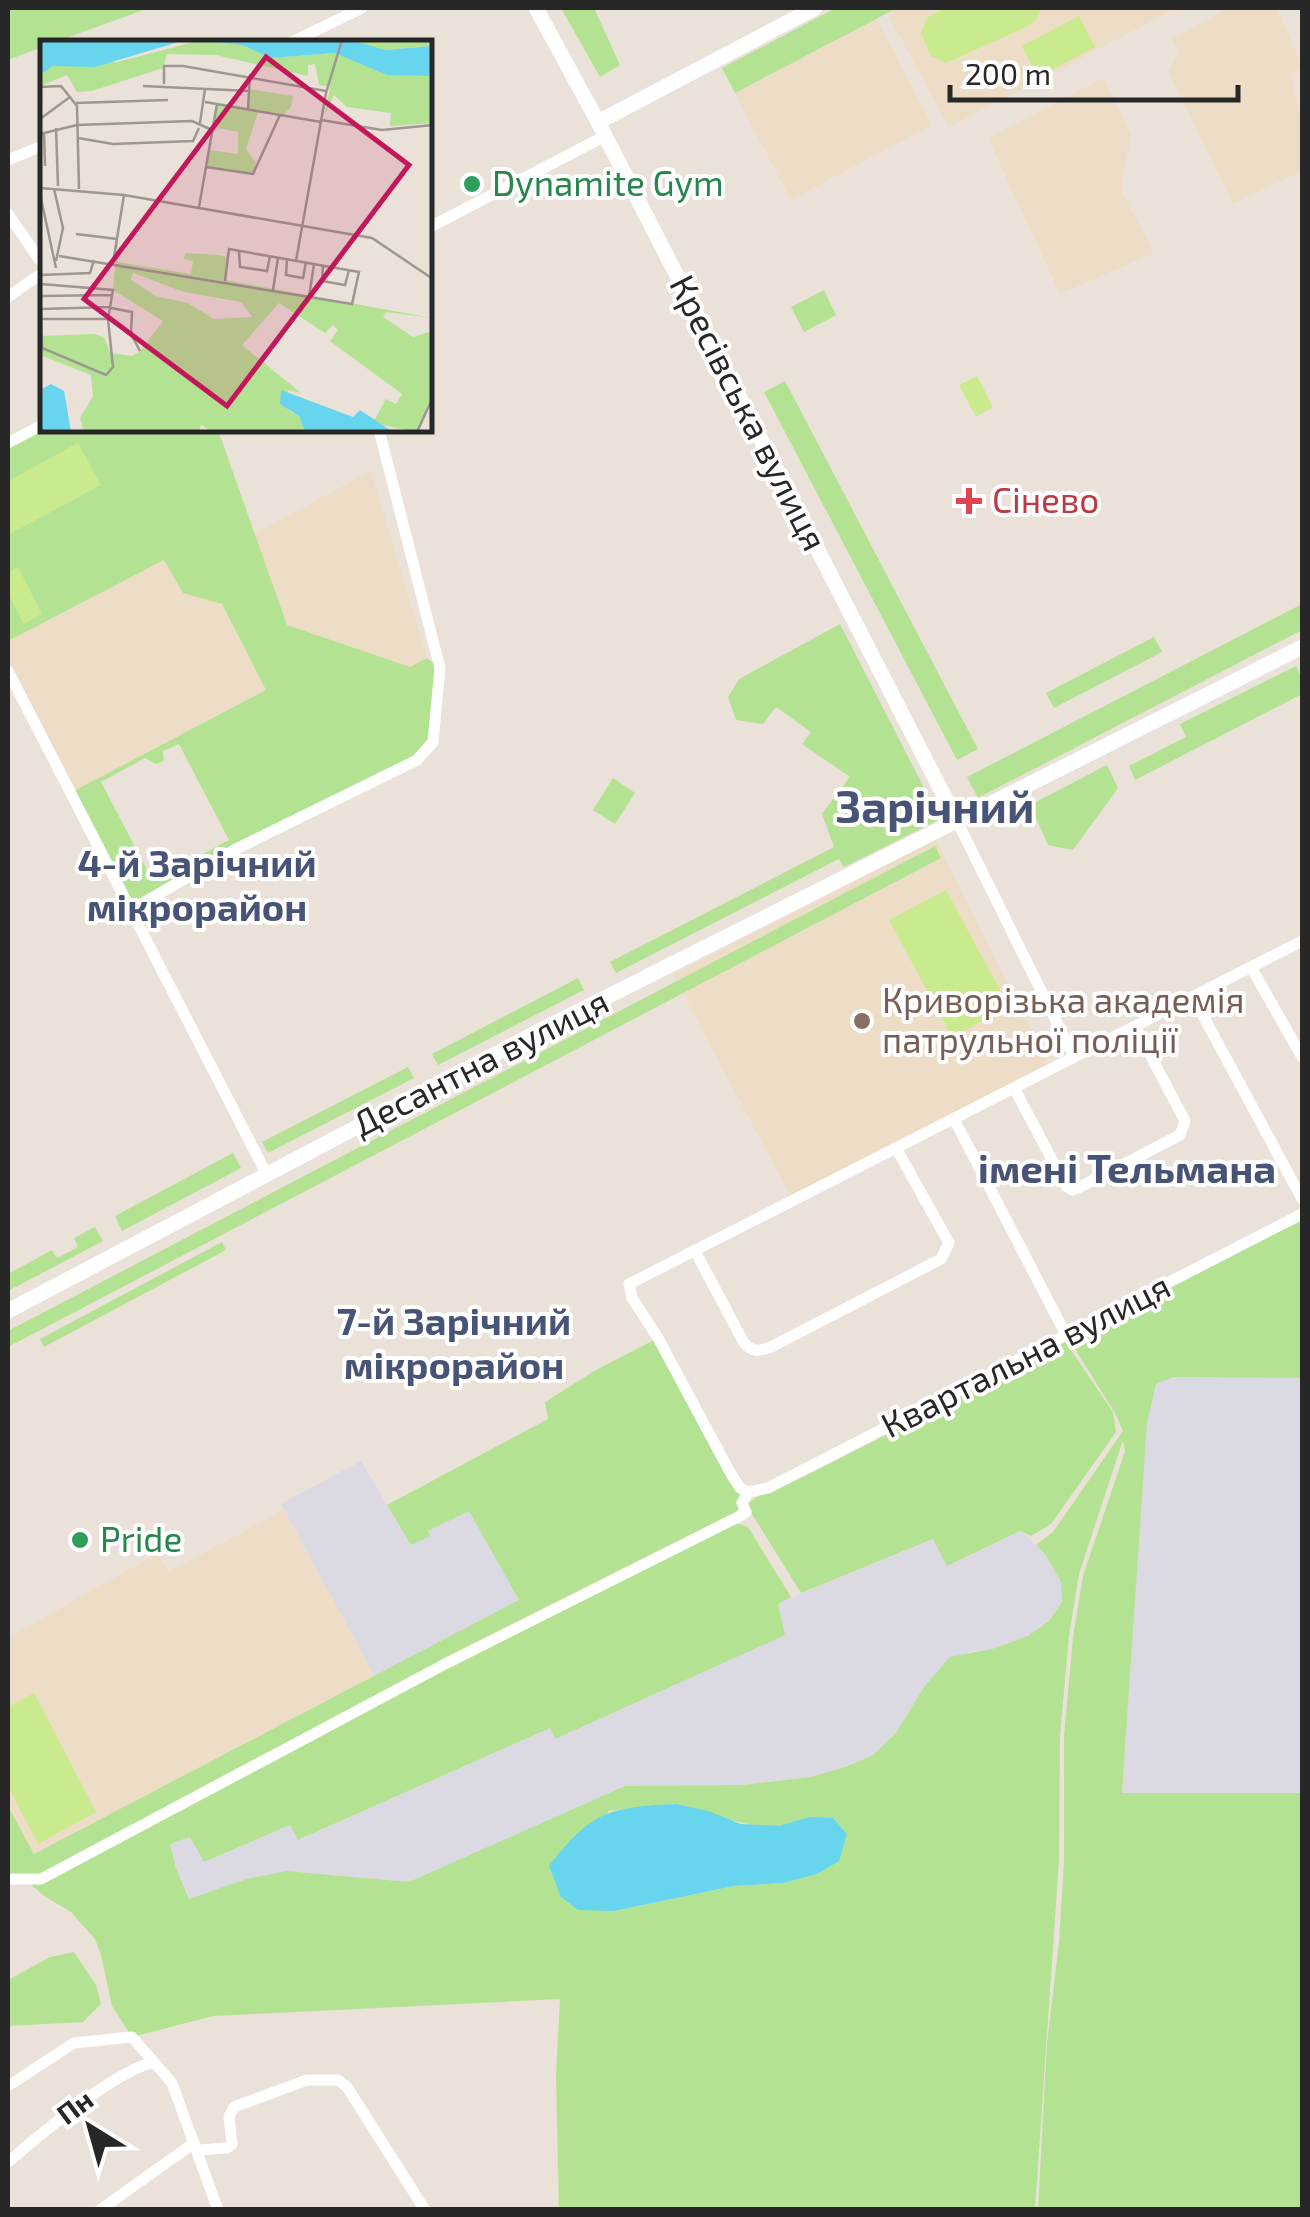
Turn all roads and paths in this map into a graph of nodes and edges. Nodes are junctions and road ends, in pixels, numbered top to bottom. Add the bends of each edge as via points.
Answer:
1 (362, 8) edge
2 (536, 8) edge
3 (815, 8) edge
4 (296, 40) edge
5 (602, 129) junction
6 (40, 147) edge
7 (8, 160) edge
8 (8, 214) edge
9 (432, 226) edge
10 (40, 260) edge
11 (40, 274) edge
12 (8, 297) edge
13 (40, 426) edge
14 (380, 432) edge
15 (8, 443) edge
16 (1302, 648) edge
17 (8, 671) edge
18 (957, 820) junction
19 (131, 910) junction
20 (1302, 940) edge
21 (1251, 967) junction
22 (1193, 997) junction
23 (1136, 1026) junction
24 (1302, 1057) edge
25 (1074, 1058) junction
26 (1014, 1088) junction
27 (954, 1118) junction
28 (896, 1148) junction
29 (267, 1174) junction
30 (1302, 1199) edge
31 (1302, 1214) edge
32 (695, 1251) junction
33 (8, 1310) edge
34 (1065, 1333) junction
35 (748, 1492) junction
36 (9, 1877) edge
37 (152, 2063) junction
38 (8, 2086) edge
39 (197, 2147) junction
40 (8, 2162) edge
41 (100, 2210) edge
42 (218, 2210) edge
43 (425, 2210) edge

1 - 4 street
2 - 5 main road, Кресівська вулиця
3 - 5 main road
5 - 9 street
5 - 18 main road, Кресівська вулиця
6 - 7 street
8 - 10 street
11 - 12 street
13 - 15 street
14 - 19 street via 440,668 434,742 418,760 234,850
16 - 18 main road, Десантна вулиця
17 - 19 street
18 - 25 street
18 - 29 main road, Десантна вулиця
19 - 29 street
20 - 21 street
21 - 22 street
21 - 24 street
22 - 23 street
22 - 30 street
23 - 25 street
23 - 26 street via 1185,1121 1180,1136 1072,1190
25 - 26 street
26 - 27 street
27 - 28 street
27 - 34 street
28 - 32 street
28 - 32 street via 949,1243 947,1252 772,1347 750,1350 744,1343
29 - 33 main road, Десантна вулиця
31 - 34 street, Квартальна вулиця
32 - 35 street via 629,1284 632,1298 730,1474
34 - 35 street, Квартальна вулиця via 788,1478
35 - 36 street via 746,1512 738,1518 41,1878
37 - 38 street via 132,2037 74,2043
37 - 39 street via 172,2083
37 - 40 street via 60,2119
39 - 41 street
39 - 42 street
39 - 43 street via 232,2144 234,2107 307,2080 338,2080

